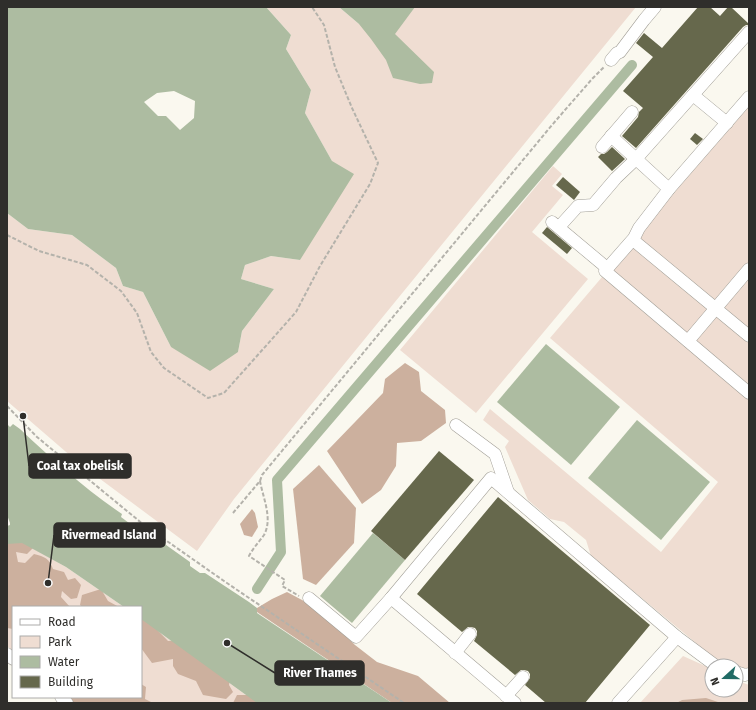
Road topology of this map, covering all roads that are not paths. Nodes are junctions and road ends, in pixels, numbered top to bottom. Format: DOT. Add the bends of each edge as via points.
graph roads {
  1 [pos="655,7"];
  2 [pos="749,32"];
  3 [pos="611,60"];
  4 [pos="693,95"];
  5 [pos="749,97"];
  6 [pos="632,112"];
  7 [pos="727,123"];
  8 [pos="611,136"];
  9 [pos="602,148"];
  10 [pos="636,159"];
  11 [pos="670,189"];
  12 [pos="633,240"];
  13 [pos="607,268"];
  14 [pos="749,269"];
  15 [pos="716,308"];
  16 [pos="749,336"];
  17 [pos="688,341"];
  18 [pos="749,393"];
  19 [pos="456,426"];
  20 [pos="508,493"];
  21 [pos="309,598"];
  22 [pos="391,598"];
  23 [pos="470,634"];
  24 [pos="677,637"];
  25 [pos="456,653"];
  26 [pos="705,658"];
  27 [pos="523,677"];
  28 [pos="511,699"];
  29 [pos="618,703"];
  1 -- 3 [label="street"];
  2 -- 4 [label="street"];
  4 -- 7 [label="street"];
  4 -- 10 [label="street"];
  5 -- 7 [label="street"];
  6 -- 8 [label="street"];
  7 -- 11 [label="street"];
  8 -- 9 [label="street"];
  8 -- 10 [label="street"];
  10 -- 11 [label="street"];
  10 -- 13 [label="street" via="593,205 578,206 556,224"];
  11 -- 12 [label="street" via="639,228"];
  12 -- 13 [label="street"];
  12 -- 15 [label="street"];
  13 -- 17 [label="street" via="605,271"];
  14 -- 15 [label="street"];
  15 -- 16 [label="street"];
  15 -- 17 [label="street"];
  17 -- 18 [label="street"];
  19 -- 20 [label="street" via="495,454"];
  20 -- 22 [label="street" via="492,478"];
  20 -- 24 [label="street"];
  21 -- 22 [label="street" via="356,637"];
  22 -- 25 [label="street"];
  23 -- 25 [label="street"];
  24 -- 26 [label="street"];
  24 -- 29 [label="street"];
  25 -- 28 [label="street"];
  27 -- 28 [label="street"];
}
